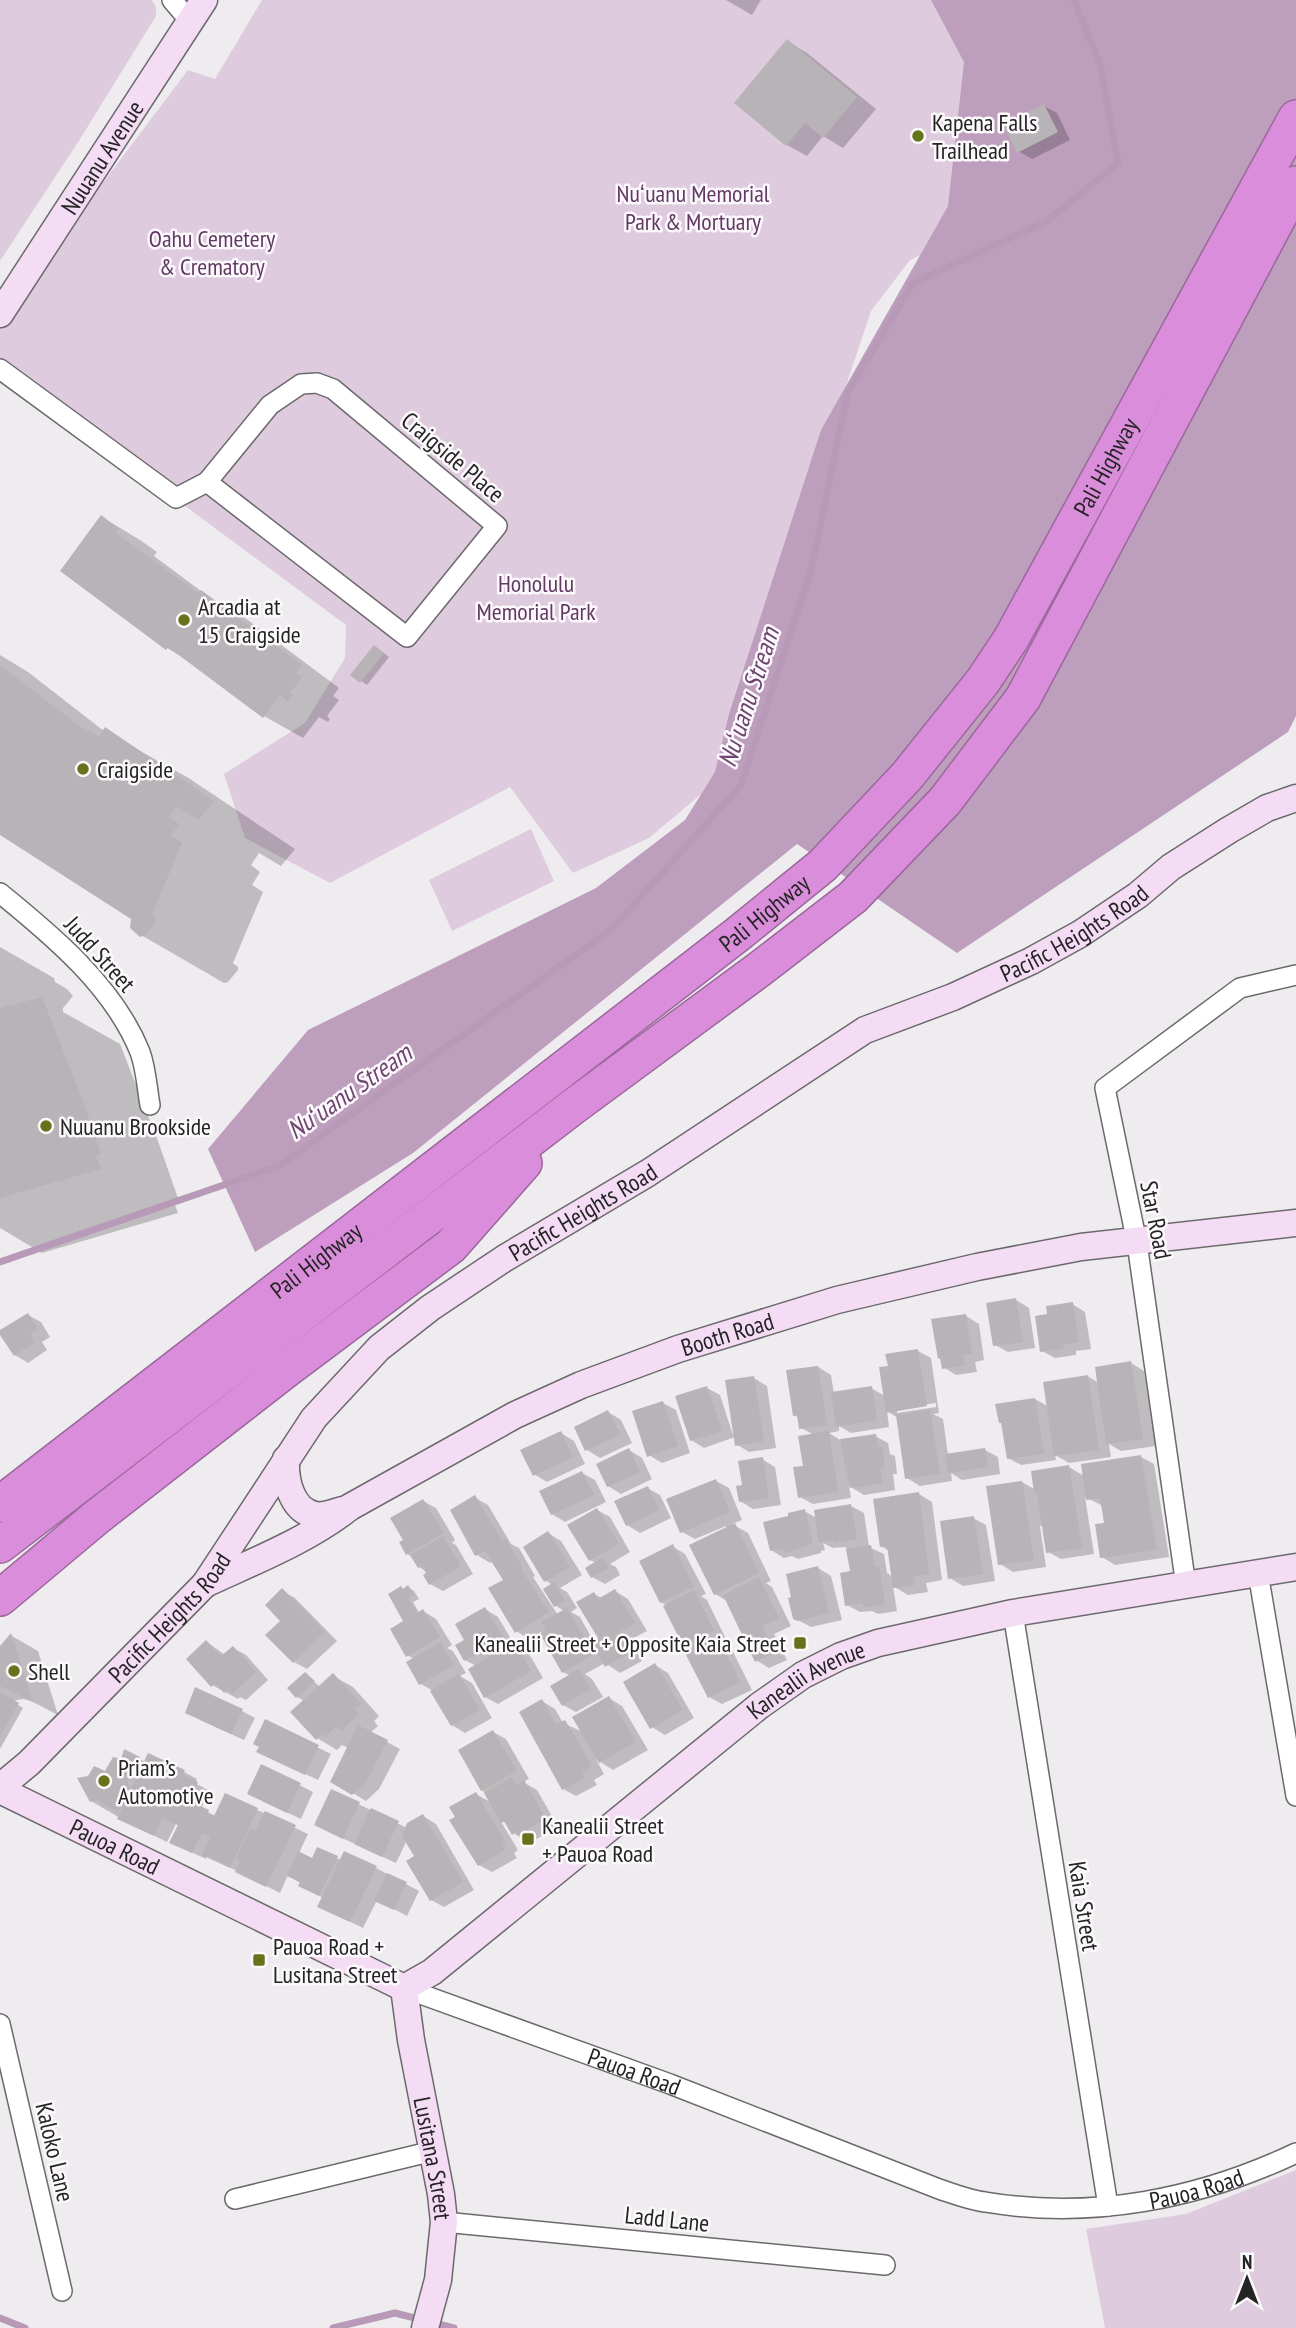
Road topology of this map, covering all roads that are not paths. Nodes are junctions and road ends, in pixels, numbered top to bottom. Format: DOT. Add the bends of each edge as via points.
graph roads {
  1 [pos="172,0"];
  2 [pos="197,11"];
  3 [pos="1296,118"];
  4 [pos="1296,184"];
  5 [pos="0,314"];
  6 [pos="0,369"];
  7 [pos="207,482"];
  8 [pos="1296,798"];
  9 [pos="0,893"];
  10 [pos="1296,975"];
  11 [pos="150,1105"];
  12 [pos="574,1106"];
  13 [pos="1296,1223"];
  14 [pos="1136,1239"];
  15 [pos="286,1459"];
  16 [pos="0,1504"];
  17 [pos="350,1507"];
  18 [pos="0,1545"];
  19 [pos="1296,1567"];
  20 [pos="1258,1573"];
  21 [pos="205,1584"];
  22 [pos="1186,1586"];
  23 [pos="0,1598"];
  24 [pos="1013,1612"];
  25 [pos="0,1788"];
  26 [pos="1296,1796"];
  27 [pos="404,1988"];
  28 [pos="0,2024"];
  29 [pos="433,2151"];
  30 [pos="1296,2152"];
  31 [pos="235,2199"];
  32 [pos="1108,2206"];
  33 [pos="444,2222"];
  34 [pos="885,2265"];
  35 [pos="62,2291"];
  36 [pos="425,2328"];
  1 -- 2 [label="street"];
  2 -- 5 [label="street, Nuuanu Avenue"];
  3 -- 16 [label="highway, Pali Highway" via="1012,639 907,776 822,865 738,934"];
  4 -- 12 [label="highway, Pali Highway" via="1023,698 945,801 853,897"];
  6 -- 7 [label="street, Craigside Place" via="176,498"];
  7 -- 7 [label="street, Craigside Place" via="407,637 497,526 333,389 317,383 301,384 270,405"];
  8 -- 15 [label="street, Pacific Heights Road" via="1229,830 1080,934 1031,961 865,1030 648,1173 505,1258 379,1348 314,1418"];
  9 -- 11 [label="street, Judd Street" via="52,935 117,1006 141,1054"];
  10 -- 14 [label="street, Star Road" via="1240,988 1105,1088"];
  12 -- 18 [label="highway, Pali Highway"];
  12 -- 23 [label="highway" via="452,1246 97,1516"];
  13 -- 14 [label="street, Booth Road"];
  14 -- 17 [label="street, Booth Road" via="964,1270 837,1300 678,1349 515,1415"];
  14 -- 22 [label="street, Star Road"];
  15 -- 17 [label="street" via="290,1492 313,1515"];
  15 -- 21 [label="street, Pacific Heights Road"];
  17 -- 21 [label="street, Booth Road" via="303,1538"];
  19 -- 20 [label="street, Kanealii Avenue"];
  20 -- 22 [label="street, Kanealii Avenue"];
  20 -- 26 [label="street"];
  21 -- 25 [label="street, Pacific Heights Road"];
  22 -- 24 [label="street, Kanealii Avenue"];
  24 -- 27 [label="street, Kanealii Avenue" via="878,1643 803,1675 432,1972"];
  24 -- 32 [label="street, Kaia Street"];
  25 -- 27 [label="street, Pauoa Road"];
  27 -- 29 [label="street, Lusitana Street"];
  27 -- 32 [label="street, Pauoa Road" via="670,2084 939,2189 983,2202 1025,2207"];
  28 -- 35 [label="street, Kaloko Lane"];
  29 -- 31 [label="street"];
  29 -- 33 [label="street, Lusitana Street"];
  30 -- 32 [label="street, Pauoa Road" via="1188,2193"];
  33 -- 34 [label="street, Ladd Lane"];
  33 -- 36 [label="street, Lusitana Street" via="438,2280"];
}
